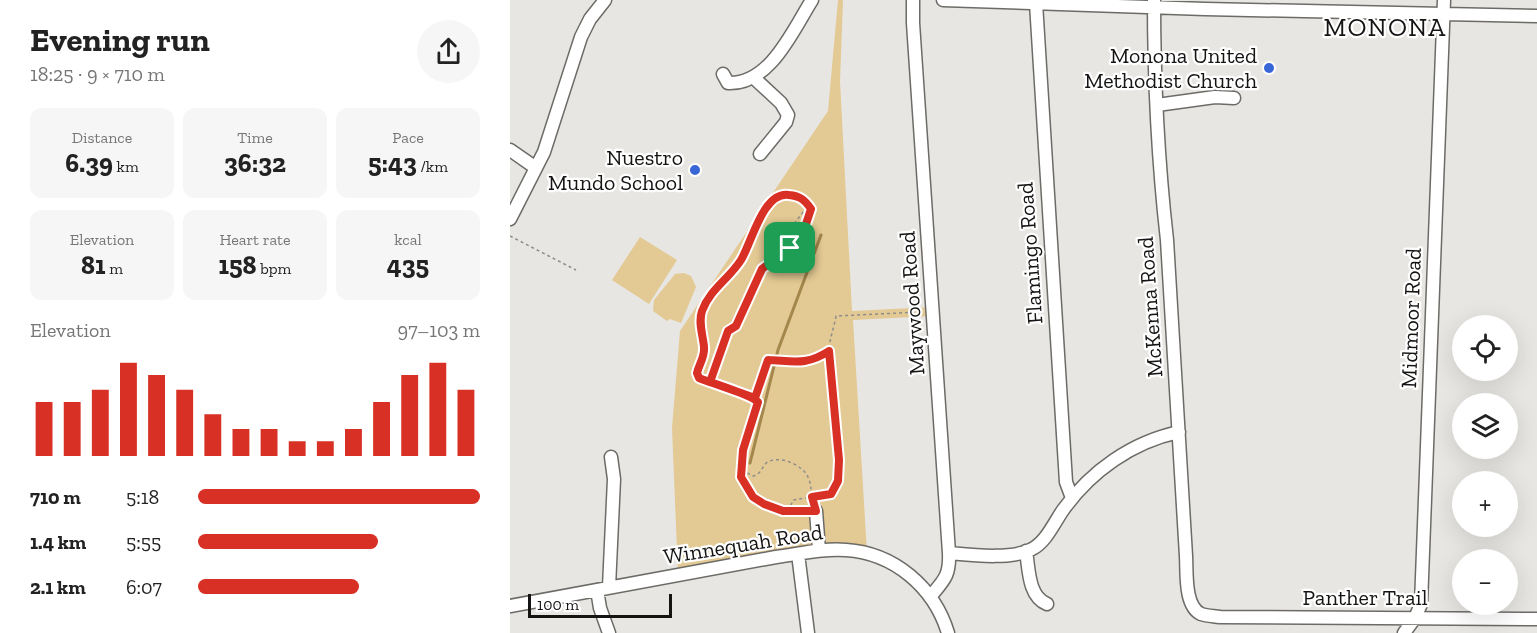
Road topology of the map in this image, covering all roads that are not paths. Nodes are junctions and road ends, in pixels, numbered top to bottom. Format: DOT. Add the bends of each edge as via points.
graph roads {
  1 [pos="605,0"];
  2 [pos="812,0"];
  3 [pos="913,0"];
  4 [pos="943,0"];
  5 [pos="1444,0"];
  6 [pos="1036,3"];
  7 [pos="1154,3"];
  8 [pos="1444,13"];
  9 [pos="1537,16"];
  10 [pos="723,74"];
  11 [pos="753,77"];
  12 [pos="1234,98"];
  13 [pos="1157,105"];
  14 [pos="510,150"];
  15 [pos="760,154"];
  16 [pos="536,168"];
  17 [pos="510,219"];
  18 [pos="1179,432"];
  19 [pos="611,457"];
  20 [pos="1072,498"];
  21 [pos="816,511"];
  22 [pos="819,550"];
  23 [pos="1026,551"];
  24 [pos="949,553"];
  25 [pos="798,554"];
  26 [pos="603,589"];
  27 [pos="930,597"];
  28 [pos="1047,604"];
  29 [pos="510,606"];
  30 [pos="1195,609"];
  31 [pos="1415,618"];
  32 [pos="1537,619"];
  33 [pos="609,633"];
  34 [pos="808,633"];
  35 [pos="948,633"];
  36 [pos="1404,633"];
  1 -- 16 [label="street" via="581,37 550,137"];
  2 -- 11 [label="street" via="779,53"];
  3 -- 24 [label="street, Maywood Road"];
  4 -- 6 [label="street"];
  5 -- 8 [label="street, Midmoor Road"];
  6 -- 7 [label="street"];
  6 -- 20 [label="street, Flamingo Road" via="1065,482"];
  7 -- 8 [label="street"];
  7 -- 13 [label="street, McKenna Road"];
  8 -- 9 [label="street"];
  8 -- 31 [label="street, Midmoor Road" via="1421,604"];
  10 -- 11 [label="street" via="728,83 740,84"];
  11 -- 15 [label="street" via="788,115"];
  12 -- 13 [label="street"];
  13 -- 18 [label="street, McKenna Road"];
  14 -- 16 [label="street"];
  16 -- 17 [label="street"];
  18 -- 20 [label="street" via="1160,435 1132,448 1094,475"];
  18 -- 30 [label="street, McKenna Road" via="1188,587"];
  19 -- 26 [label="street" via="614,479"];
  20 -- 23 [label="street" via="1044,538"];
  21 -- 22 [label="street"];
  22 -- 25 [label="street, Winnequah Road"];
  22 -- 27 [label="street, Winnequah Road" via="875,556 908,573"];
  23 -- 24 [label="street" via="1003,555"];
  23 -- 28 [label="street" via="1034,591"];
  24 -- 27 [label="street, Maywood Road" via="947,576"];
  25 -- 26 [label="street, Winnequah Road"];
  25 -- 34 [label="street"];
  26 -- 29 [label="street, Winnequah Road"];
  26 -- 33 [label="street" via="600,608"];
  27 -- 35 [label="street, Winnequah Road"];
  30 -- 31 [label="street, Panther Trail" via="1220,617"];
  31 -- 32 [label="street, Panther Trail"];
  31 -- 36 [label="street, Midmoor Road"];
}
